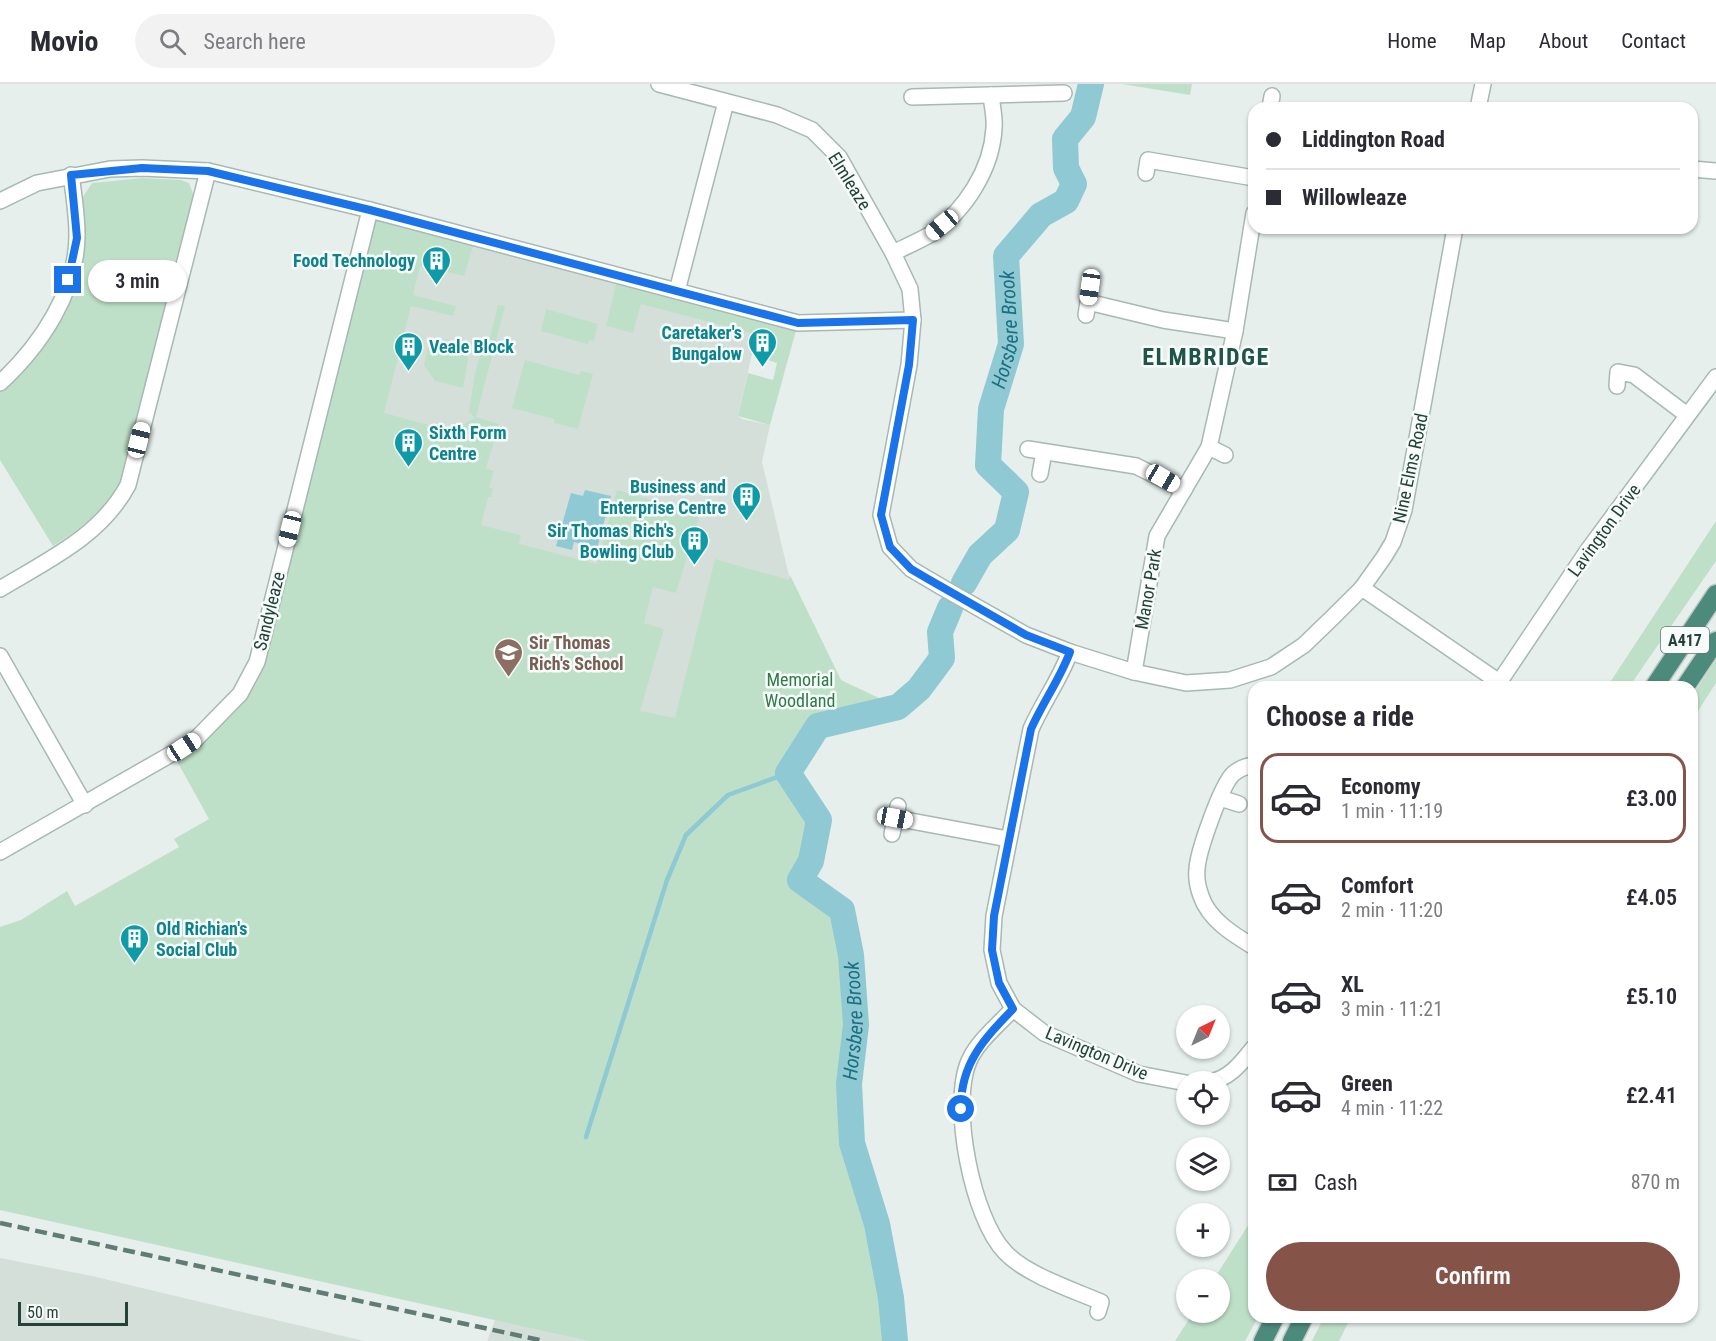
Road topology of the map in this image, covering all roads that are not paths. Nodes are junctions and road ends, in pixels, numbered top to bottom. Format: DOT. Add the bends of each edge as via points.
graph roads {
  1 [pos="659,84"];
  2 [pos="1483,84"];
  3 [pos="1064,93"];
  4 [pos="991,95"];
  5 [pos="912,97"];
  6 [pos="726,102"];
  7 [pos="1479,102"];
  8 [pos="1149,160"];
  9 [pos="1698,170"];
  10 [pos="208,171"];
  11 [pos="1716,171"];
  12 [pos="71,175"];
  13 [pos="1248,177"];
  14 [pos="0,201"];
  15 [pos="370,210"];
  16 [pos="1250,234"];
  17 [pos="1454,234"];
  18 [pos="893,253"];
  19 [pos="677,291"];
  20 [pos="1088,301"];
  21 [pos="913,320"];
  22 [pos="1234,331"];
  23 [pos="1618,372"];
  24 [pos="1716,377"];
  25 [pos="0,383"];
  26 [pos="1687,415"];
  27 [pos="1209,447"];
  28 [pos="1028,449"];
  29 [pos="1044,452"];
  30 [pos="1225,455"];
  31 [pos="1040,474"];
  32 [pos="1184,490"];
  33 [pos="1362,588"];
  34 [pos="0,589"];
  35 [pos="1716,594"];
  36 [pos="1716,641"];
  37 [pos="1070,652"];
  38 [pos="0,656"];
  39 [pos="1134,672"];
  40 [pos="1492,681"];
  41 [pos="1501,681"];
  42 [pos="1658,681"];
  43 [pos="1689,681"];
  44 [pos="1248,766"];
  45 [pos="1220,798"];
  46 [pos="1239,804"];
  47 [pos="85,805"];
  48 [pos="892,834"];
  49 [pos="1008,839"];
  50 [pos="0,852"];
  51 [pos="1248,944"];
  52 [pos="1013,1009"];
  53 [pos="1248,1054"];
  54 [pos="1230,1072"];
  55 [pos="1176,1081"];
  56 [pos="1102,1301"];
  57 [pos="1272,1323"];
  58 [pos="1301,1323"];
  59 [pos="1263,1341"];
  60 [pos="1292,1341"];
  1 -- 6 [label="street, Elmleaze"];
  2 -- 7 [label="street"];
  3 -- 4 [label="street"];
  4 -- 5 [label="street"];
  4 -- 18 [label="street" via="992,148 969,195 931,234"];
  6 -- 18 [label="street, Elmleaze" via="777,115 812,130 839,157"];
  6 -- 19 [label="street"];
  8 -- 13 [label="street"];
  9 -- 11 [label="street"];
  10 -- 12 [label="street" via="142,168"];
  10 -- 15 [label="street"];
  10 -- 34 [label="street" via="128,485 106,518 82,538"];
  12 -- 14 [label="street" via="37,183"];
  12 -- 25 [label="street" via="77,238 65,292 40,340"];
  15 -- 19 [label="street"];
  15 -- 47 [label="street, Sandyleaze" via="257,662 240,694 194,741"];
  16 -- 22 [label="street, Manor Park"];
  17 -- 33 [label="street, Nine Elms Road" via="1404,510 1393,542"];
  18 -- 21 [label="street, Elmleaze" via="910,289"];
  19 -- 21 [label="street" via="798,323"];
  20 -- 22 [label="street" via="1163,320"];
  21 -- 37 [label="street, Elmleaze" via="909,365 881,515 890,547 911,569 928,579 1026,635"];
  22 -- 27 [label="street, Manor Park"];
  23 -- 26 [label="street" via="1634,375"];
  24 -- 26 [label="street, Lavington Drive"];
  26 -- 41 [label="street, Lavington Drive" via="1588,549"];
  27 -- 30 [label="street"];
  27 -- 32 [label="street, Manor Park"];
  28 -- 29 [label="street"];
  29 -- 31 [label="street"];
  29 -- 32 [label="street" via="1136,466"];
  32 -- 39 [label="street, Manor Park" via="1157,536"];
  33 -- 39 [label="street, Nine Elms Road" via="1304,645 1271,667 1230,680 1203,683"];
  33 -- 40 [label="street"];
  35 -- 42 [label="highway, A417"];
  36 -- 43 [label="highway, A417"];
  37 -- 39 [label="street, Nine Elms Road"];
  37 -- 49 [label="street" via="1031,729"];
  38 -- 47 [label="street"];
  44 -- 45 [label="street" via="1233,774"];
  45 -- 46 [label="street"];
  45 -- 51 [label="street" via="1197,868 1198,884 1214,916"];
  47 -- 50 [label="street, Sandyleaze"];
  48 -- 49 [label="street" via="897,812"];
  49 -- 52 [label="street" via="992,950 999,983"];
  52 -- 55 [label="street, Lavington Drive" via="1044,1033 1139,1074"];
  52 -- 56 [label="street" via="984,1038 969,1060 961,1092 962,1125 981,1214 1005,1252 1044,1278"];
  53 -- 54 [label="street"];
  57 -- 59 [label="highway"];
  58 -- 60 [label="highway"];
}
